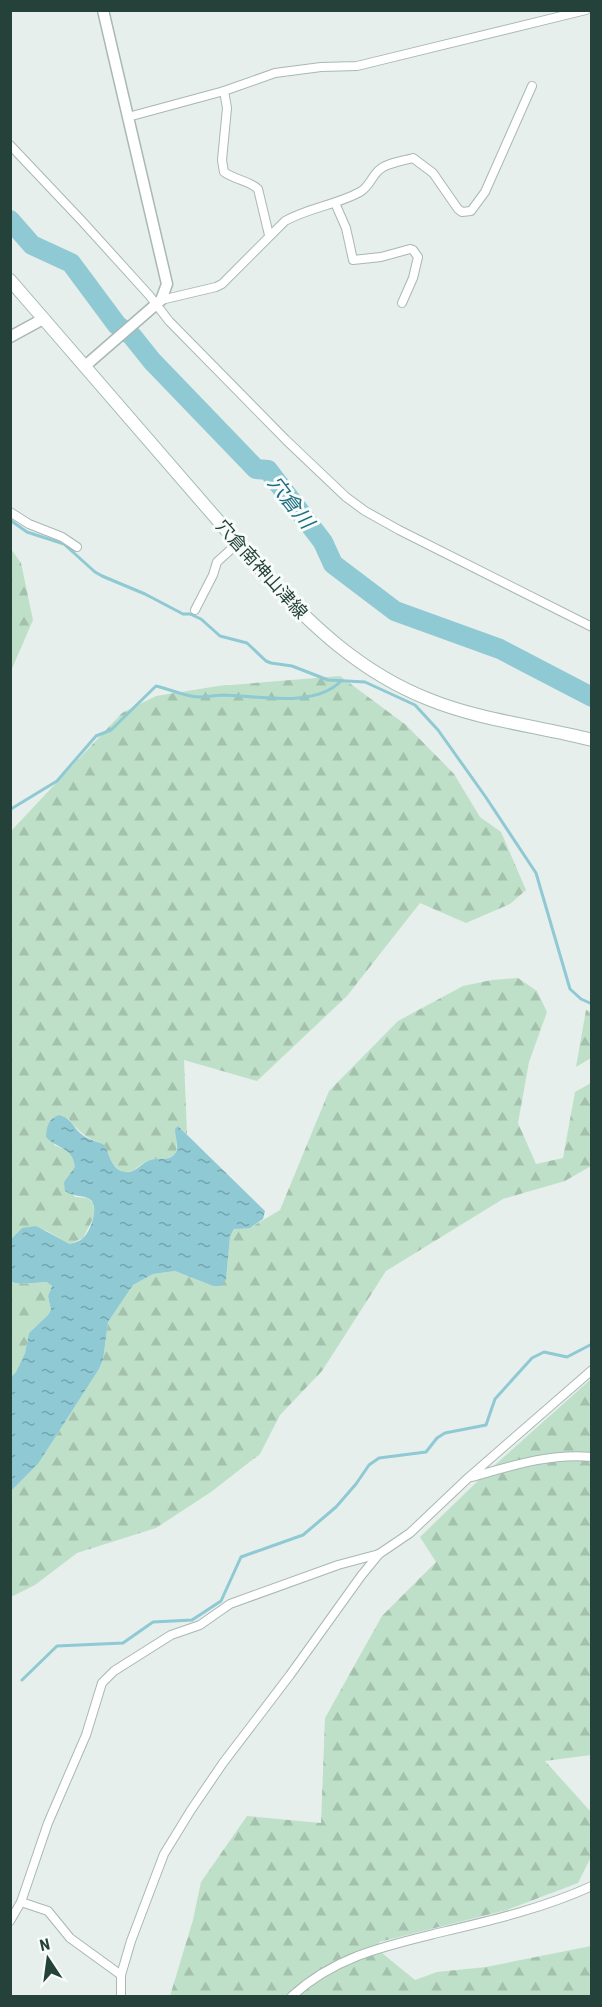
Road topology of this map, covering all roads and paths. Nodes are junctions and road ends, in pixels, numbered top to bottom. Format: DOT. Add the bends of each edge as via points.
graph roads {
  1 [pos="103,10"];
  2 [pos="586,10"];
  3 [pos="532,86"];
  4 [pos="224,91"];
  5 [pos="128,117"];
  6 [pos="10,145"];
  7 [pos="335,203"];
  8 [pos="269,235"];
  9 [pos="10,280"];
  10 [pos="402,303"];
  11 [pos="157,304"];
  12 [pos="43,319"];
  13 [pos="10,337"];
  14 [pos="89,363"];
  15 [pos="10,512"];
  16 [pos="238,543"];
  17 [pos="77,547"];
  18 [pos="195,610"];
  19 [pos="591,627"];
  20 [pos="591,740"];
  21 [pos="591,1370"];
  22 [pos="591,1457"];
  23 [pos="468,1478"];
  24 [pos="379,1554"];
  25 [pos="591,1886"];
  26 [pos="21,1902"];
  27 [pos="10,1921"];
  28 [pos="121,1975"];
  29 [pos="121,1996"];
  30 [pos="292,1996"];
  1 -- 5 [label="street"];
  2 -- 4 [label="street" via="357,66 275,73"];
  3 -- 7 [label="street" via="485,192 471,211 458,209 433,173 413,158 382,167 361,192"];
  4 -- 5 [label="street"];
  4 -- 8 [label="street" via="224,172 258,189"];
  5 -- 11 [label="street" via="167,277 165,292"];
  6 -- 11 [label="street"];
  7 -- 8 [label="street" via="298,214"];
  7 -- 10 [label="street" via="353,260 410,249 418,257"];
  8 -- 11 [label="street" via="222,284"];
  9 -- 12 [label="main road, 穴倉南神山津線"];
  11 -- 14 [label="street"];
  11 -- 19 [label="street" via="286,440 357,506"];
  12 -- 13 [label="street"];
  12 -- 14 [label="main road, 穴倉南神山津線"];
  14 -- 16 [label="main road, 穴倉南神山津線"];
  15 -- 17 [label="street"];
  16 -- 18 [label="street" via="217,562"];
  16 -- 20 [label="main road, 穴倉南神山津線" via="320,632 395,685 449,707"];
  21 -- 23 [label="street"];
  22 -- 23 [label="street" via="559,1456"];
  23 -- 24 [label="street" via="410,1533"];
  24 -- 26 [label="street" via="230,1604 200,1625 171,1635 114,1671 102,1683 86,1735 48,1823"];
  24 -- 28 [label="street" via="190,1810 164,1854"];
  25 -- 30 [label="street" via="536,1908 351,1957"];
  26 -- 27 [label="street"];
  26 -- 28 [label="street" via="48,1911 70,1938"];
  28 -- 29 [label="street"];
}
